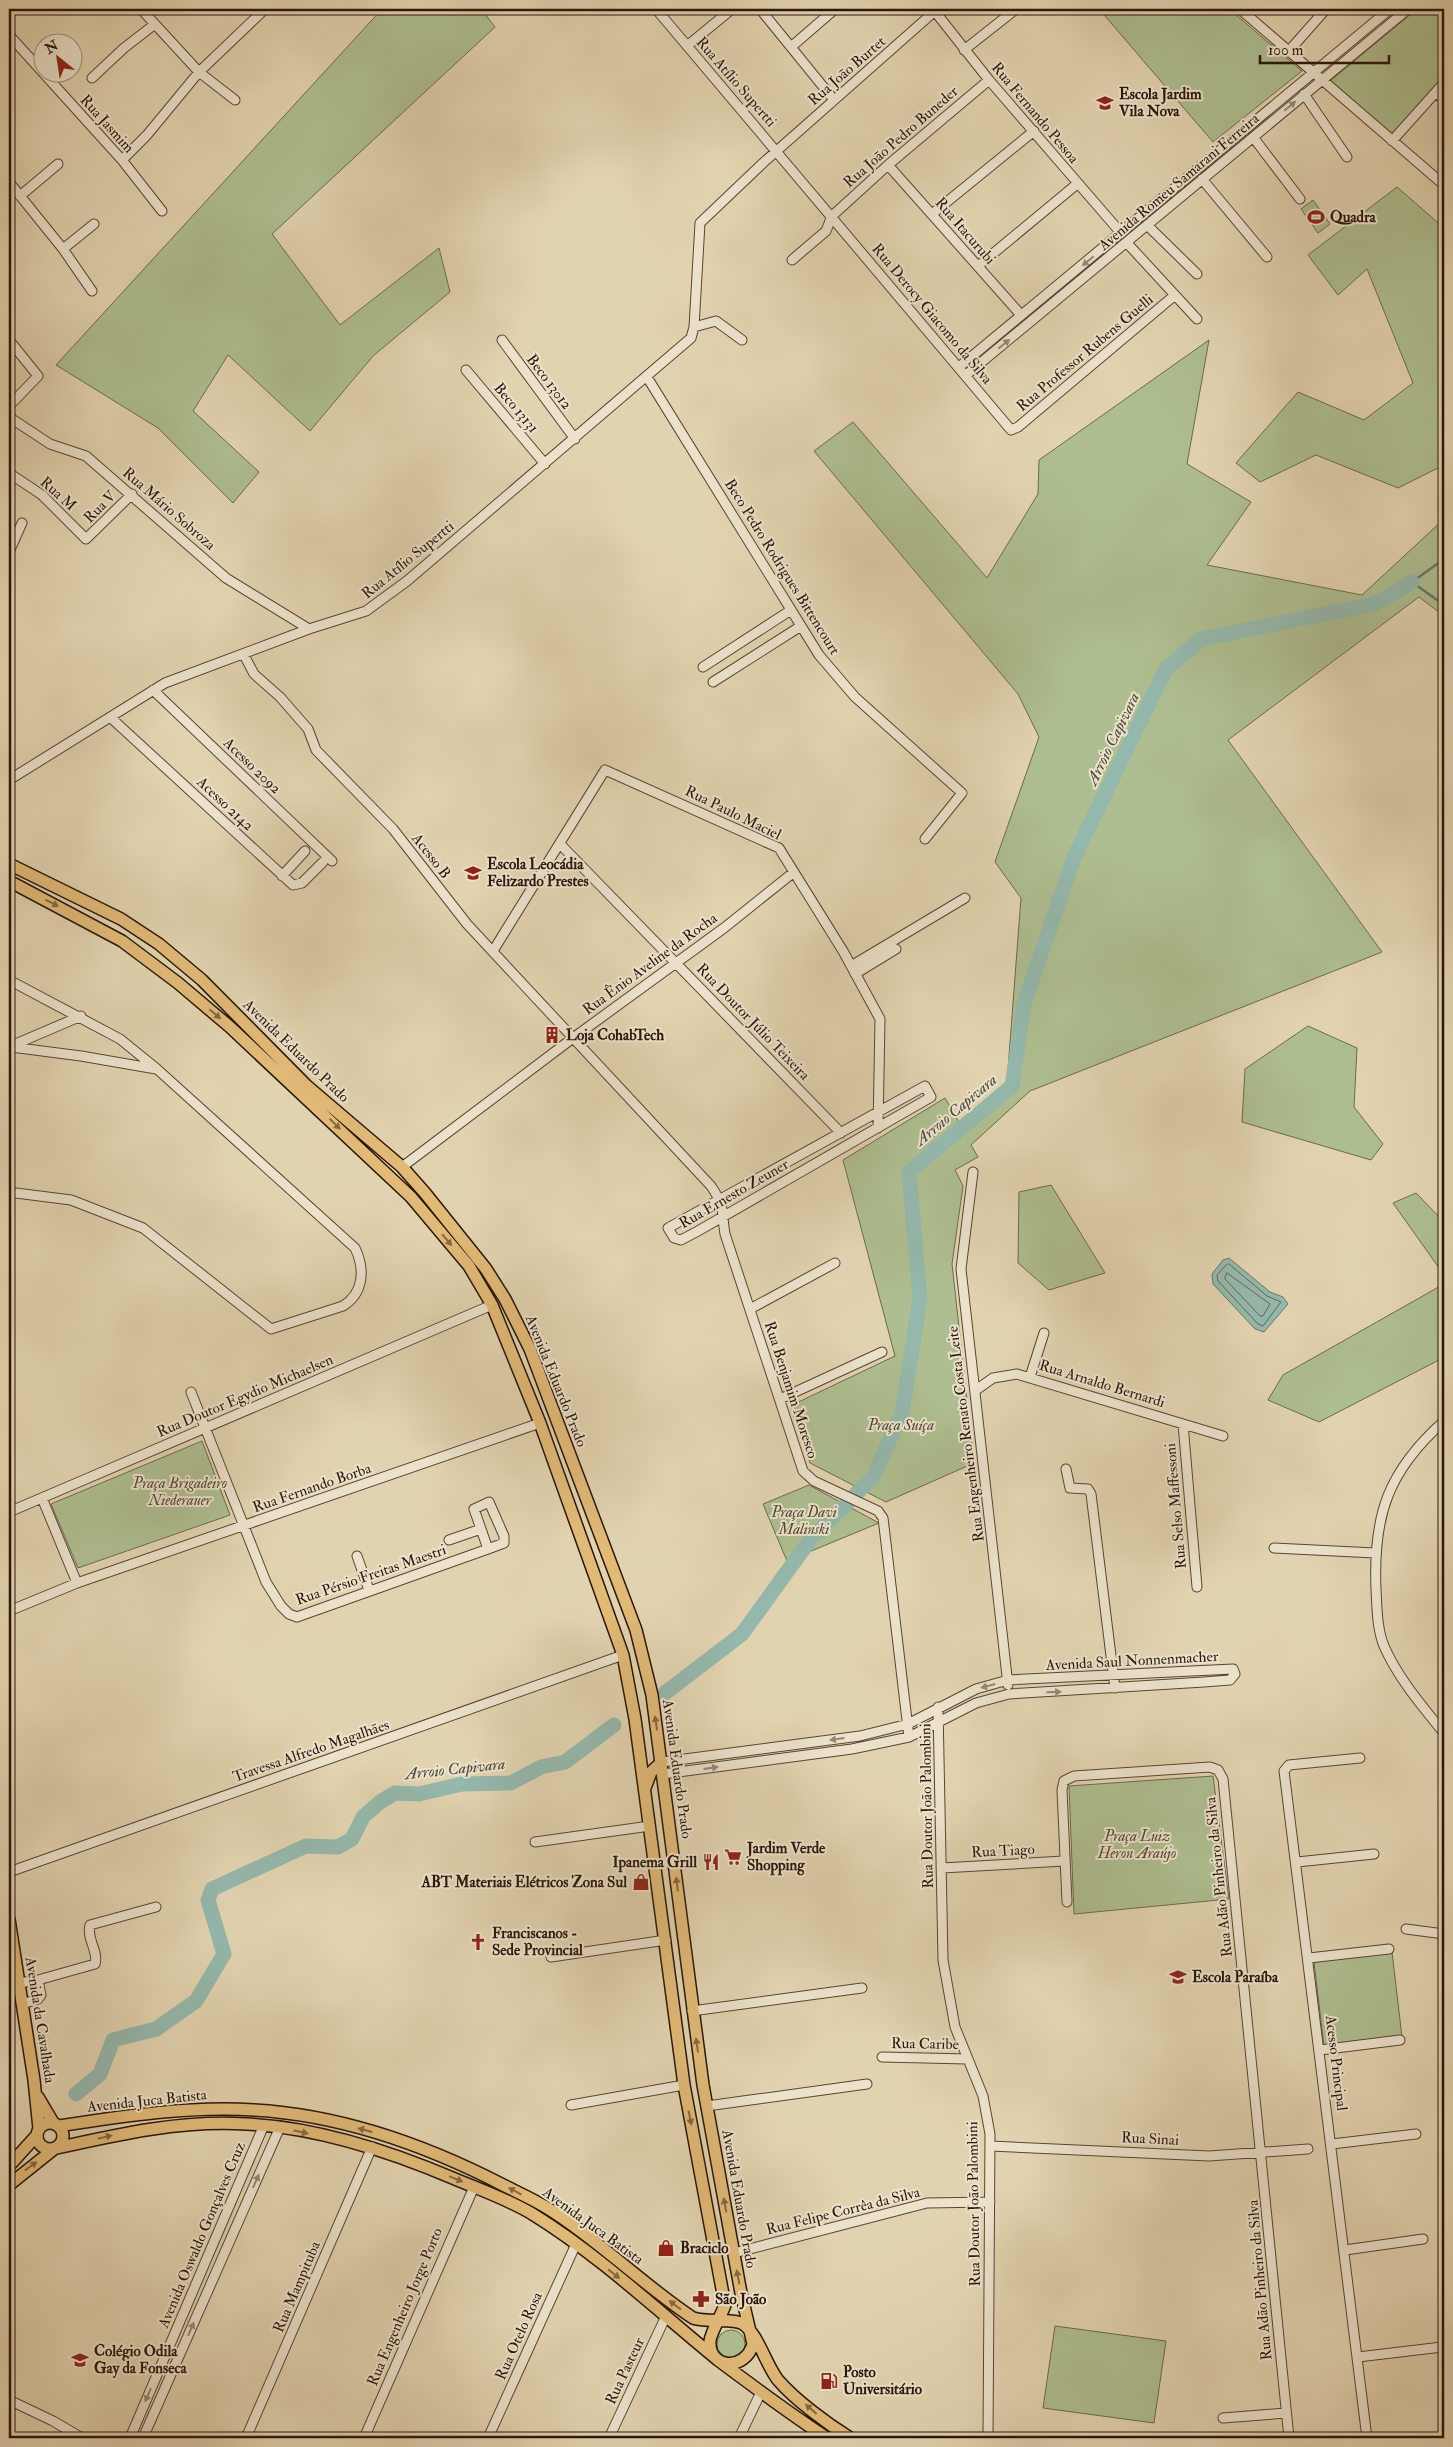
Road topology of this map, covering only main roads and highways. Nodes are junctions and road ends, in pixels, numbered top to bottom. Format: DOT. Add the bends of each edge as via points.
graph roads {
  1 [pos="9,864"];
  2 [pos="9,881"];
  3 [pos="135,928"];
  4 [pos="125,943"];
  5 [pos="202,980"];
  6 [pos="191,994"];
  7 [pos="363,1151"];
  8 [pos="402,1167"];
  9 [pos="390,1177"];
  10 [pos="662,1762"];
  11 [pos="645,1789"];
  12 [pos="9,1919"];
  13 [pos="11,1946"];
  14 [pos="670,1966"];
  15 [pos="688,1981"];
  16 [pos="36,2095"];
  17 [pos="56,2125"];
  18 [pos="38,2132"];
  19 [pos="56,2148"];
  20 [pos="9,2166"];
  21 [pos="9,2184"];
  22 [pos="720,2322"];
  23 [pos="751,2334"];
  24 [pos="718,2359"];
  25 [pos="828,2438"];
  26 [pos="850,2438"];
  1 -- 3 [label="main road, Avenida Eduardo Prado"];
  2 -- 4 [label="main road, Avenida Eduardo Prado, one-way"];
  3 -- 4 [label="main road"];
  3 -- 5 [label="main road, Avenida Eduardo Prado"];
  4 -- 6 [label="main road, Avenida Eduardo Prado"];
  5 -- 6 [label="main road"];
  5 -- 8 [label="main road, Avenida Eduardo Prado" via="306,1086"];
  6 -- 7 [label="main road, Avenida Eduardo Prado, one-way"];
  7 -- 8 [label="main road" via="385,1163"];
  7 -- 9 [label="main road, Avenida Eduardo Prado"];
  8 -- 9 [label="main road"];
  10 -- 8 [label="main road, Avenida Eduardo Prado, one-way" via="652,1696 636,1630 530,1349 486,1270"];
  9 -- 11 [label="main road, Avenida Eduardo Prado, one-way" via="469,1266 492,1305 540,1423 623,1655"];
  10 -- 11 [label="main road" via="651,1772"];
  15 -- 10 [label="main road, Avenida Eduardo Prado, one-way"];
  11 -- 14 [label="main road, Avenida Eduardo Prado"];
  12 -- 13 [label="main road, Avenida da Cavalhada"];
  13 -- 16 [label="main road, Avenida da Cavalhada"];
  14 -- 15 [label="main road" via="676,1979"];
  14 -- 22 [label="main road, Avenida Eduardo Prado, one-way" via="684,2085 725,2305"];
  23 -- 15 [label="main road, Avenida Eduardo Prado, one-way" via="707,2106"];
  16 -- 17 [label="main road, Avenida da Cavalhada"];
  16 -- 18 [label="main road, Avenida da Cavalhada"];
  17 -- 18 [label="main road" via="43,2126"];
  17 -- 19 [label="main road" via="64,2135"];
  22 -- 17 [label="main road, Avenida Juca Batista, one-way" via="705,2322 688,2314 549,2209 458,2161 398,2139 297,2114 253,2110 184,2110"];
  18 -- 19 [label="main road" via="44,2148"];
  18 -- 20 [label="main road"];
  21 -- 19 [label="main road, one-way"];
  19 -- 24 [label="main road, Avenida Juca Batista, one-way" via="169,2126 245,2124 280,2127 372,2147 416,2162 532,2214 576,2244"];
  22 -- 23 [label="main road, Avenida Juca Batista" via="743,2324"];
  22 -- 24 [label="main road, Avenida Eduardo Prado" via="710,2342"];
  23 -- 24 [label="main road, Avenida Eduardo Prado" via="753,2344 742,2361 730,2364"];
  26 -- 23 [label="main road, Avenida Juca Batista, one-way" via="778,2379"];
  24 -- 25 [label="main road, Avenida Juca Batista"];
}
